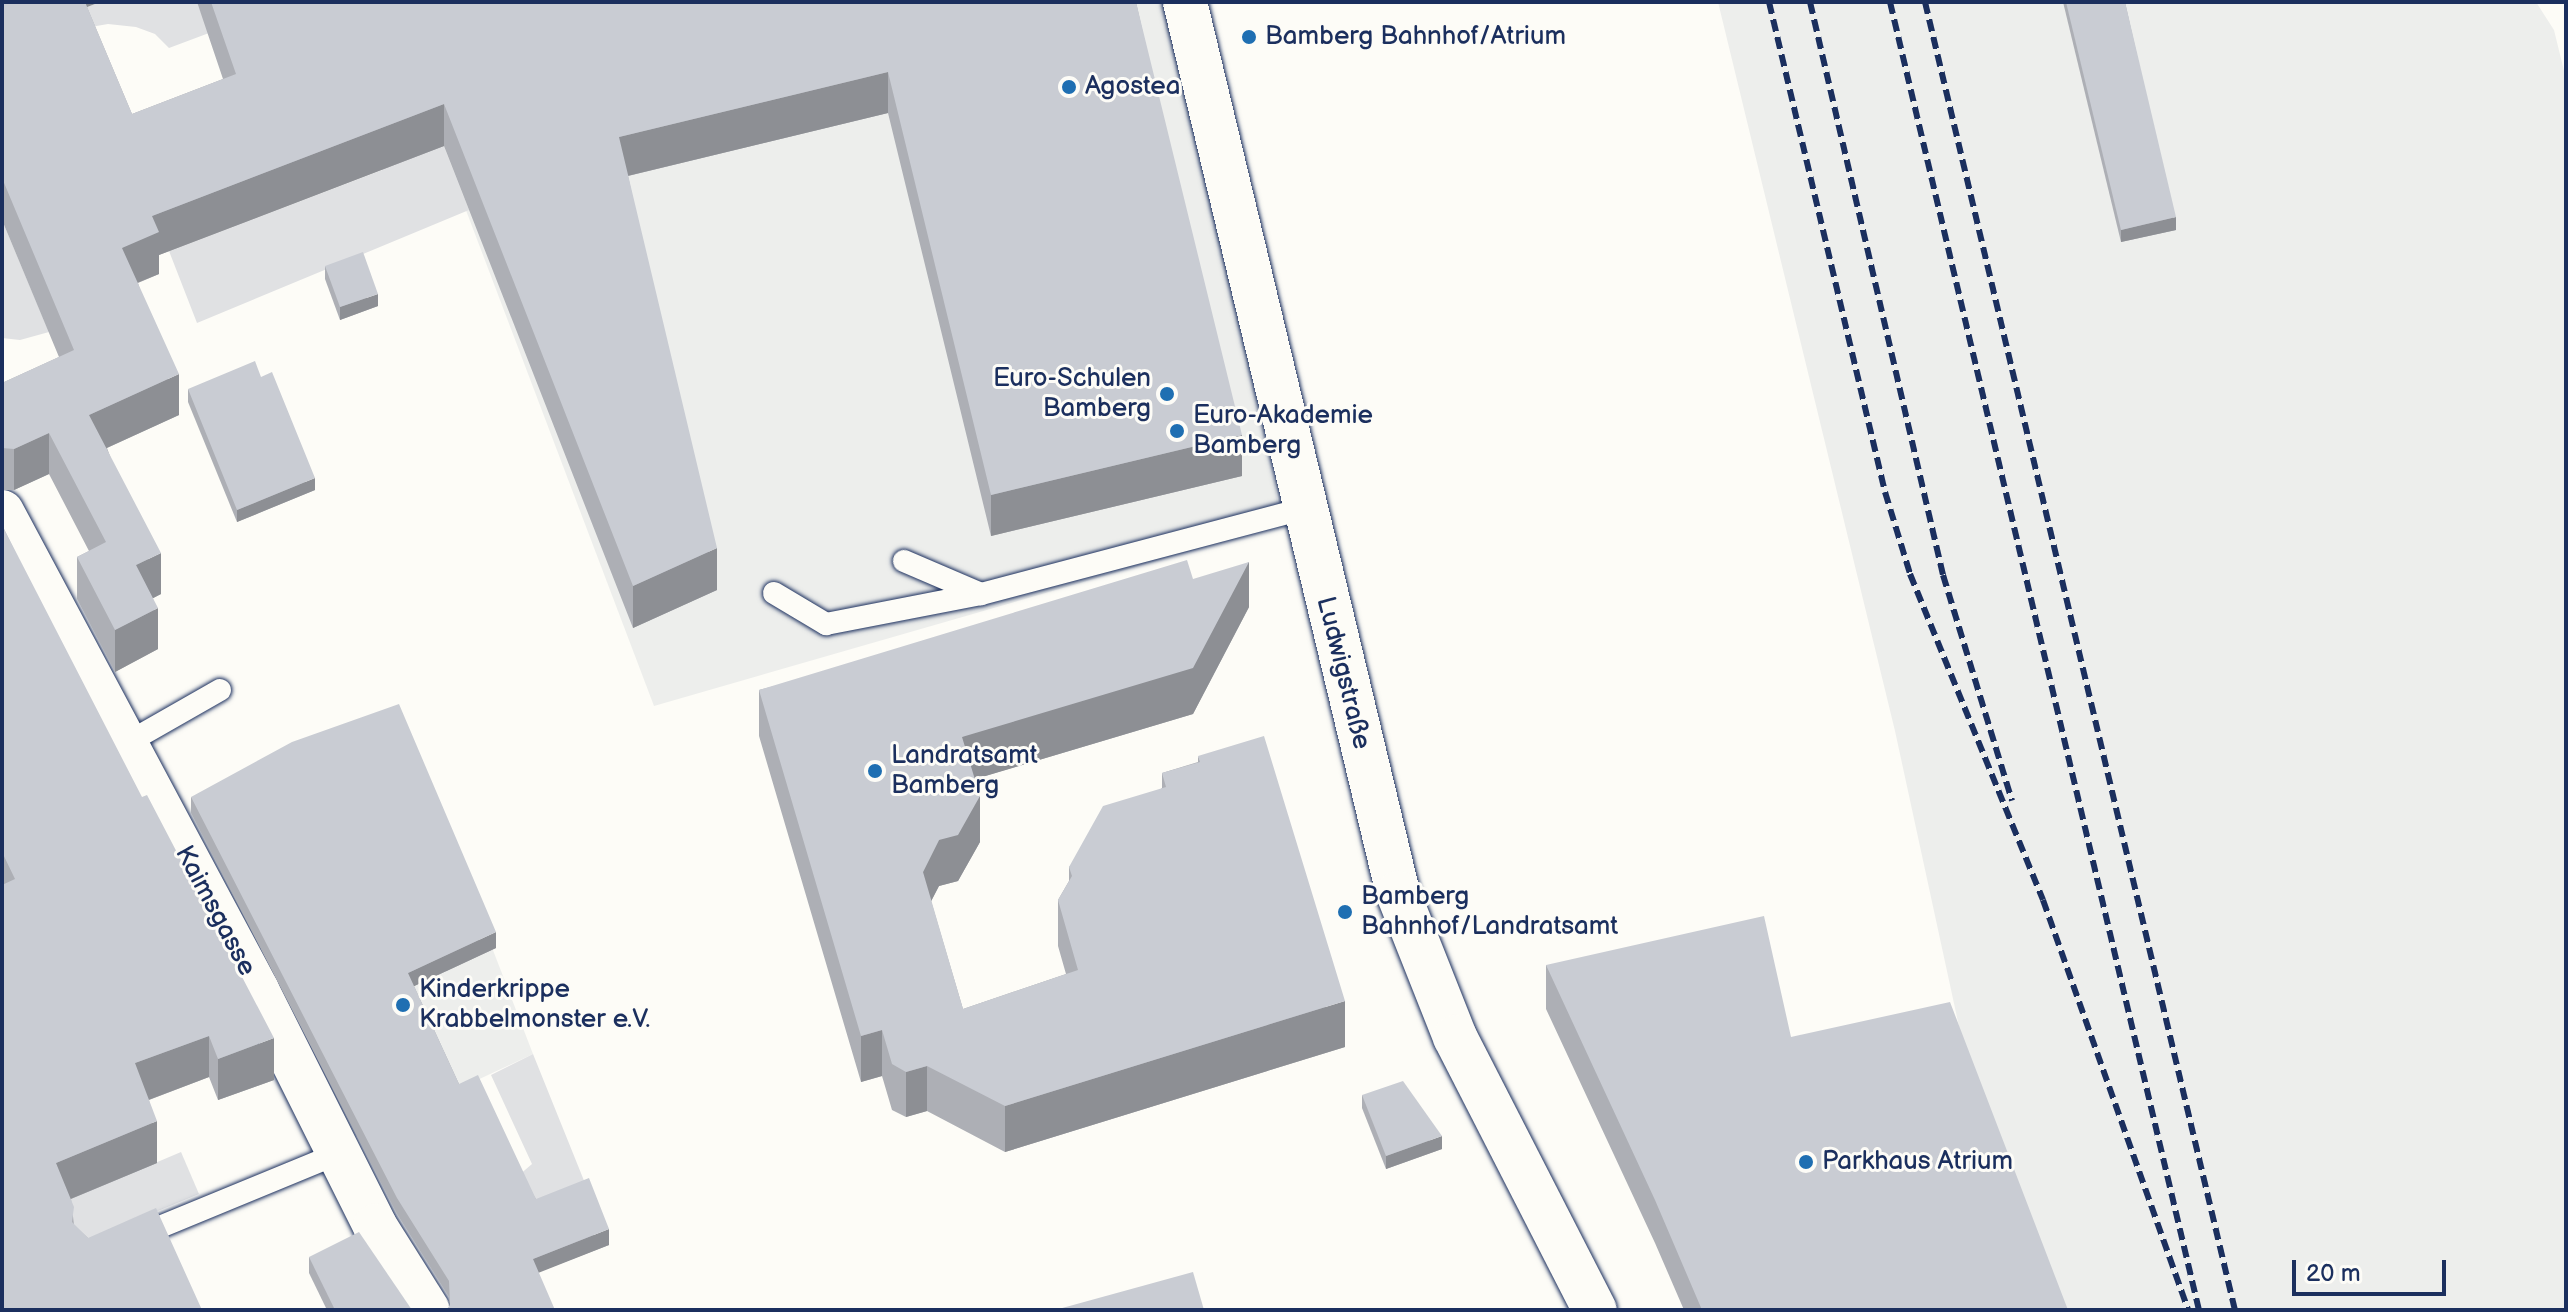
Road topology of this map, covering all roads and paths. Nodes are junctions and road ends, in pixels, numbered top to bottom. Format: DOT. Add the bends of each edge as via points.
graph roads {
  1 [pos="1185,2"];
  2 [pos="1303,509"];
  3 [pos="2,512"];
  4 [pos="904,561"];
  5 [pos="774,593"];
  6 [pos="981,594"];
  7 [pos="220,690"];
  8 [pos="127,743"];
  9 [pos="339,1153"];
  10 [pos="111,1248"];
  11 [pos="428,1310"];
  12 [pos="1595,1310"];
  1 -- 2 [label="street, Ludwigstraße"];
  2 -- 6 [label="lane"];
  2 -- 12 [label="street, Ludwigstraße" via="1398,893 1425,969"];
  3 -- 8 [label="street, Kaimsgasse"];
  4 -- 6 [label="lane"];
  5 -- 6 [label="lane" via="826,624"];
  7 -- 8 [label="lane"];
  8 -- 9 [label="street, Kaimsgasse"];
  9 -- 10 [label="lane"];
  9 -- 11 [label="street, Kaimsgasse" via="375,1226"];
}
